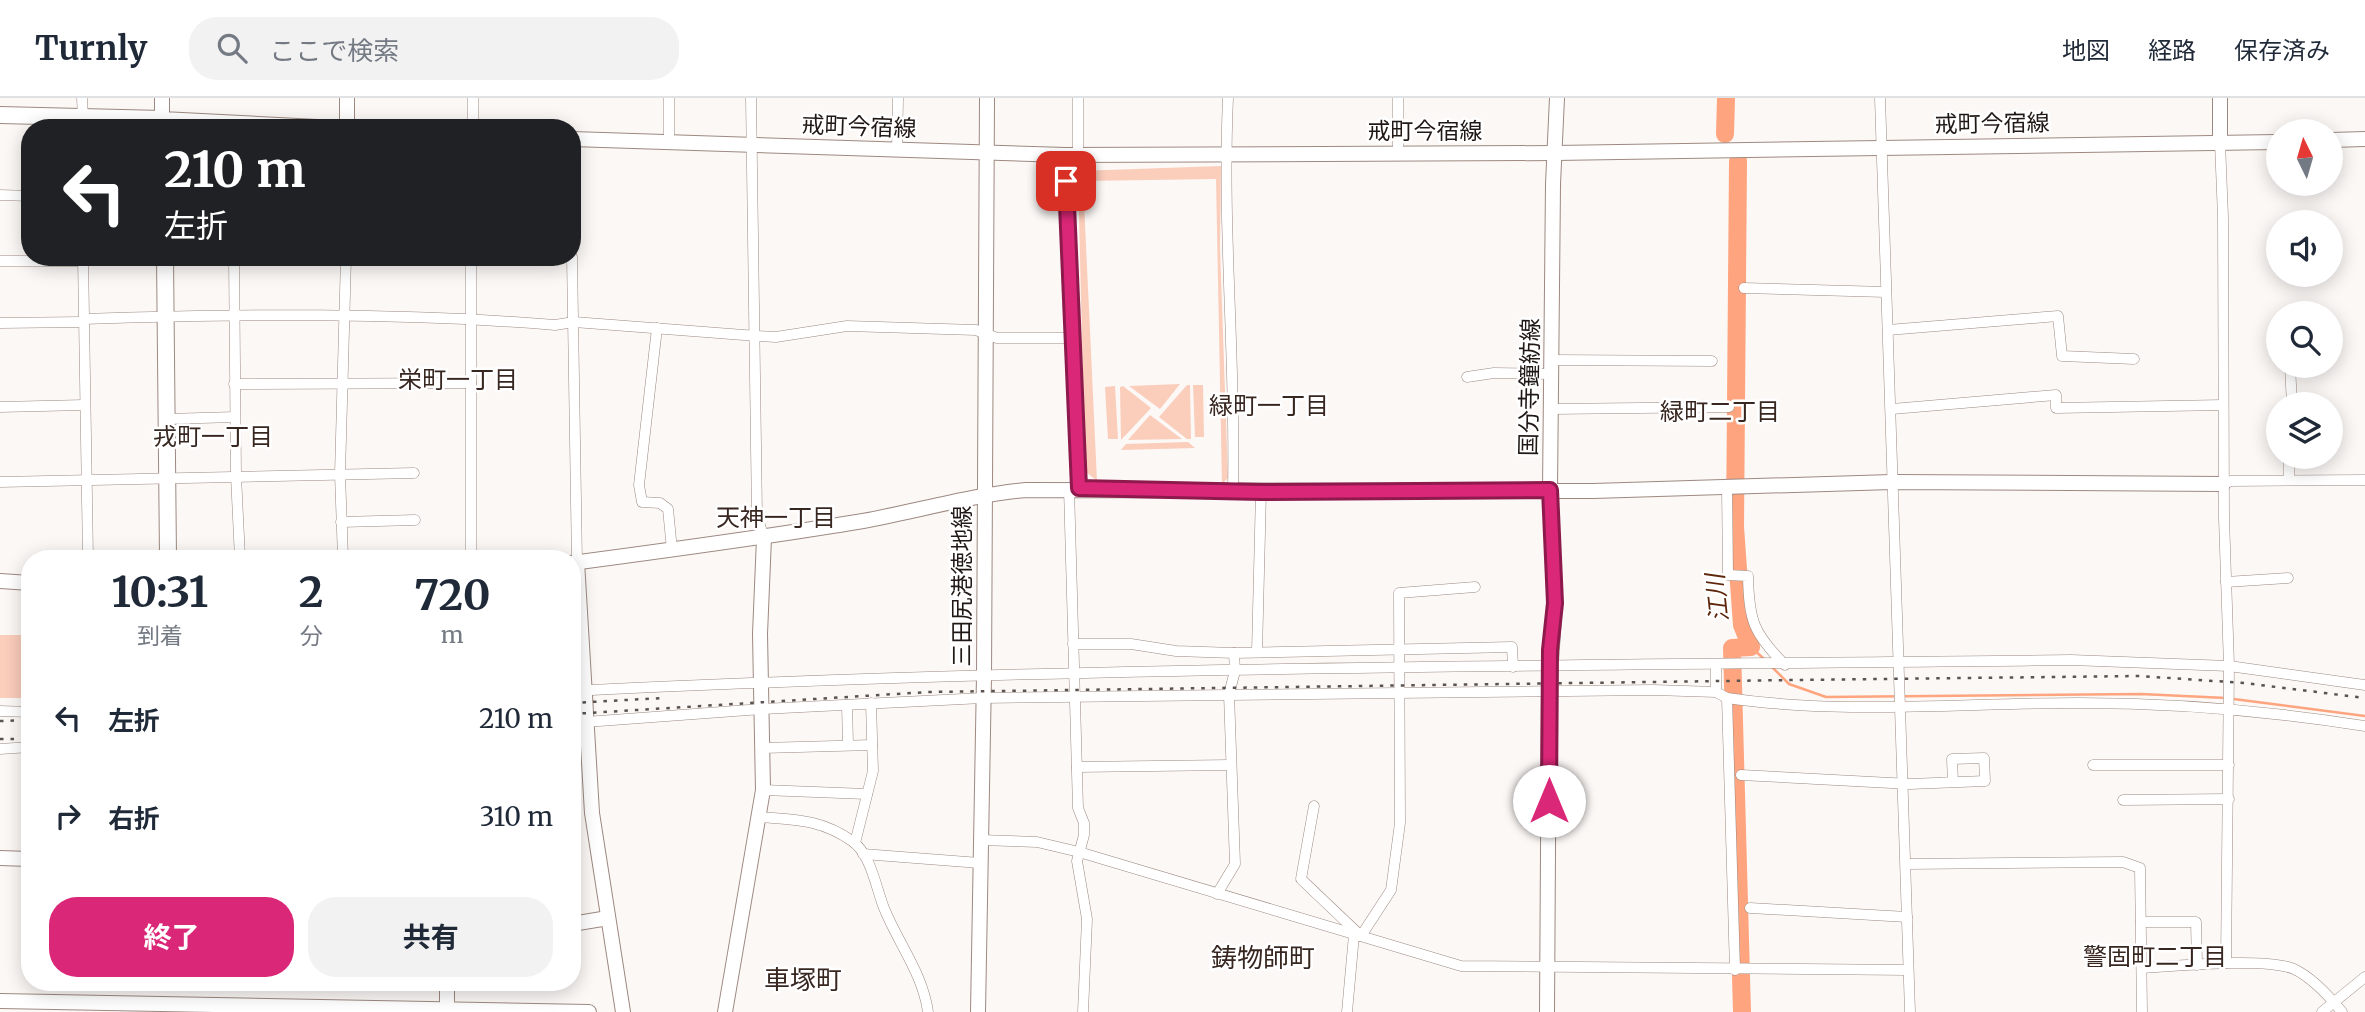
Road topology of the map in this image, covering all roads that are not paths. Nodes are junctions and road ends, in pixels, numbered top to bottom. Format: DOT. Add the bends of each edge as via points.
graph roads {
  1 [pos="82,98"];
  2 [pos="162,98"];
  3 [pos="347,98"];
  4 [pos="473,98"];
  5 [pos="669,98"];
  6 [pos="751,98"];
  7 [pos="898,98"];
  8 [pos="987,98"];
  9 [pos="1078,98"];
  10 [pos="1228,98"];
  11 [pos="1398,98"];
  12 [pos="1558,98"];
  13 [pos="1880,98"];
  14 [pos="2220,98"];
  15 [pos="0,115"];
  16 [pos="41,119"];
  17 [pos="82,119"];
  18 [pos="162,119"];
  19 [pos="347,119"];
  20 [pos="473,119"];
  21 [pos="581,139"];
  22 [pos="2365,139"];
  23 [pos="2343,140"];
  24 [pos="669,142"];
  25 [pos="2266,142"];
  26 [pos="2220,143"];
  27 [pos="752,145"];
  28 [pos="1881,147"];
  29 [pos="897,150"];
  30 [pos="1398,152"];
  31 [pos="988,153"];
  32 [pos="1225,153"];
  33 [pos="1555,153"];
  34 [pos="1071,155"];
  35 [pos="0,195"];
  36 [pos="21,196"];
  37 [pos="21,260"];
  38 [pos="0,261"];
  39 [pos="83,266"];
  40 [pos="164,266"];
  41 [pos="234,266"];
  42 [pos="346,266"];
  43 [pos="471,266"];
  44 [pos="572,266"];
  45 [pos="1744,288"];
  46 [pos="1886,292"];
  47 [pos="234,314"];
  48 [pos="344,314"];
  49 [pos="166,316"];
  50 [pos="470,318"];
  51 [pos="83,321"];
  52 [pos="574,322"];
  53 [pos="0,323"];
  54 [pos="657,328"];
  55 [pos="1888,330"];
  56 [pos="986,334"];
  57 [pos="757,336"];
  58 [pos="1074,338"];
  59 [pos="2134,359"];
  60 [pos="1712,361"];
  61 [pos="1552,367"];
  62 [pos="1467,377"];
  63 [pos="471,383"];
  64 [pos="234,384"];
  65 [pos="342,385"];
  66 [pos="84,405"];
  67 [pos="2224,405"];
  68 [pos="0,407"];
  69 [pos="1729,407"];
  70 [pos="1892,409"];
  71 [pos="1551,410"];
  72 [pos="235,417"];
  73 [pos="167,419"];
  74 [pos="2290,469"];
  75 [pos="414,473"];
  76 [pos="340,474"];
  77 [pos="236,475"];
  78 [pos="168,479"];
  79 [pos="2290,480"];
  80 [pos="2365,480"];
  81 [pos="85,481"];
  82 [pos="0,482"];
  83 [pos="1892,482"];
  84 [pos="2224,484"];
  85 [pos="1727,487"];
  86 [pos="1074,488"];
  87 [pos="1550,490"];
  88 [pos="1233,491"];
  89 [pos="1261,492"];
  90 [pos="984,494"];
  91 [pos="415,520"];
  92 [pos="341,522"];
  93 [pos="764,538"];
  94 [pos="88,550"];
  95 [pos="169,550"];
  96 [pos="240,550"];
  97 [pos="343,550"];
  98 [pos="471,550"];
  99 [pos="575,550"];
  100 [pos="672,550"];
  101 [pos="581,561"];
  102 [pos="2288,578"];
  103 [pos="0,581"];
  104 [pos="21,582"];
  105 [pos="2227,582"];
  106 [pos="1475,587"];
  107 [pos="1073,645"];
  108 [pos="1398,648"];
  109 [pos="1257,652"];
  110 [pos="1234,653"];
  111 [pos="1898,662"];
  112 [pos="1785,664"];
  113 [pos="1716,666"];
  114 [pos="2229,666"];
  115 [pos="1513,667"];
  116 [pos="1550,667"];
  117 [pos="1397,668"];
  118 [pos="1235,671"];
  119 [pos="1076,674"];
  120 [pos="984,676"];
  121 [pos="762,681"];
  122 [pos="2365,684"];
  123 [pos="1549,690"];
  124 [pos="581,691"];
  125 [pos="1398,692"];
  126 [pos="1716,692"];
  127 [pos="1229,694"];
  128 [pos="1074,697"];
  129 [pos="983,698"];
  130 [pos="1727,698"];
  131 [pos="871,703"];
  132 [pos="847,705"];
  133 [pos="1900,705"];
  134 [pos="2230,708"];
  135 [pos="762,709"];
  136 [pos="0,710"];
  137 [pos="21,711"];
  138 [pos="581,723"];
  139 [pos="2365,726"];
  140 [pos="581,737"];
  141 [pos="848,744"];
  142 [pos="873,745"];
  143 [pos="21,748"];
  144 [pos="762,748"];
  145 [pos="0,749"];
  146 [pos="1230,765"];
  147 [pos="2093,765"];
  148 [pos="2230,765"];
  149 [pos="1077,767"];
  150 [pos="1741,775"];
  151 [pos="1954,782"];
  152 [pos="1902,783"];
  153 [pos="763,790"];
  154 [pos="867,794"];
  155 [pos="2229,799"];
  156 [pos="2123,800"];
  157 [pos="1314,806"];
  158 [pos="760,817"];
  159 [pos="980,840"];
  160 [pos="855,843"];
  161 [pos="1079,852"];
  162 [pos="863,854"];
  163 [pos="0,858"];
  164 [pos="21,859"];
  165 [pos="980,863"];
  166 [pos="1906,864"];
  167 [pos="1217,894"];
  168 [pos="1750,908"];
  169 [pos="1907,917"];
  170 [pos="608,918"];
  171 [pos="581,922"];
  172 [pos="2141,922"];
  173 [pos="1358,935"];
  174 [pos="2226,963"];
  175 [pos="2197,965"];
  176 [pos="1548,967"];
  177 [pos="2142,968"];
  178 [pos="1735,970"];
  179 [pos="1908,970"];
  180 [pos="2365,976"];
  181 [pos="447,991"];
  182 [pos="0,1001"];
  183 [pos="2334,1002"];
  184 [pos="79,1007"];
  185 [pos="447,1009"];
  186 [pos="386,1010"];
  187 [pos="589,1012"];
  188 [pos="623,1012"];
  189 [pos="724,1012"];
  190 [pos="928,1012"];
  191 [pos="978,1012"];
  192 [pos="1083,1012"];
  193 [pos="1347,1012"];
  194 [pos="1547,1012"];
  195 [pos="1910,1012"];
  196 [pos="2142,1012"];
  197 [pos="2322,1012"];
  198 [pos="2342,1012"];
  1 -- 17 [label="street"];
  2 -- 18 [label="street"];
  3 -- 19 [label="street"];
  4 -- 20 [label="street"];
  5 -- 24 [label="street"];
  6 -- 27 [label="street"];
  7 -- 29 [label="street"];
  8 -- 31 [label="street"];
  9 -- 34 [label="street"];
  10 -- 32 [label="street"];
  11 -- 30 [label="street"];
  12 -- 33 [label="street, 国分寺鐘紡線"];
  13 -- 28 [label="street"];
  14 -- 26 [label="street"];
  15 -- 16 [label="main road"];
  21 -- 24 [label="street, 戒町今宿線"];
  22 -- 23 [label="street"];
  24 -- 27 [label="street, 戒町今宿線"];
  25 -- 26 [label="street, 戒町今宿線"];
  26 -- 28 [label="street, 戒町今宿線"];
  26 -- 67 [label="street"];
  27 -- 29 [label="street, 戒町今宿線"];
  27 -- 57 [label="street"];
  28 -- 33 [label="street, 戒町今宿線"];
  28 -- 46 [label="street"];
  29 -- 31 [label="street, 戒町今宿線"];
  30 -- 32 [label="street, 戒町今宿線"];
  30 -- 33 [label="street, 戒町今宿線"];
  31 -- 34 [label="street, 戒町今宿線"];
  31 -- 56 [label="street"];
  32 -- 34 [label="street, 戒町今宿線"];
  32 -- 88 [label="street"];
  33 -- 61 [label="street, 国分寺鐘紡線"];
  34 -- 58 [label="street"];
  35 -- 36 [label="street"];
  37 -- 38 [label="street"];
  39 -- 51 [label="street"];
  40 -- 49 [label="main road"];
  41 -- 47 [label="street"];
  42 -- 48 [label="street"];
  43 -- 50 [label="street"];
  44 -- 52 [label="street"];
  45 -- 46 [label="street"];
  46 -- 55 [label="street"];
  47 -- 48 [label="street"];
  47 -- 49 [label="street"];
  47 -- 64 [label="street"];
  48 -- 50 [label="street"];
  48 -- 65 [label="street"];
  49 -- 51 [label="street"];
  49 -- 73 [label="main road"];
  50 -- 52 [label="street" via="555,325"];
  50 -- 63 [label="street"];
  51 -- 53 [label="street"];
  51 -- 66 [label="street"];
  52 -- 54 [label="street"];
  52 -- 99 [label="street"];
  54 -- 57 [label="street"];
  54 -- 100 [label="street" via="639,485 642,502 660,503 668,509"];
  55 -- 59 [label="street" via="2058,316 2062,356"];
  55 -- 70 [label="street"];
  56 -- 57 [label="street" via="847,326"];
  56 -- 58 [label="street"];
  56 -- 90 [label="street"];
  57 -- 93 [label="street" via="757,516"];
  58 -- 86 [label="street"];
  60 -- 61 [label="street"];
  61 -- 62 [label="street"];
  61 -- 71 [label="street, 国分寺鐘紡線"];
  63 -- 65 [label="street"];
  63 -- 98 [label="street"];
  64 -- 65 [label="street"];
  64 -- 72 [label="street"];
  65 -- 76 [label="street"];
  66 -- 68 [label="street"];
  66 -- 81 [label="street"];
  67 -- 70 [label="street" via="2056,408 2056,395"];
  67 -- 84 [label="street"];
  69 -- 71 [label="street"];
  70 -- 83 [label="street"];
  71 -- 87 [label="street, 国分寺鐘紡線"];
  72 -- 73 [label="street"];
  72 -- 77 [label="street"];
  73 -- 78 [label="main road"];
  74 -- 79 [label="street"];
  75 -- 76 [label="street"];
  76 -- 77 [label="street"];
  76 -- 92 [label="street"];
  77 -- 78 [label="street"];
  77 -- 96 [label="street"];
  78 -- 81 [label="street"];
  78 -- 95 [label="main road"];
  79 -- 80 [label="street"];
  79 -- 84 [label="street"];
  81 -- 82 [label="street"];
  81 -- 94 [label="street"];
  83 -- 84 [label="street"];
  83 -- 85 [label="street"];
  83 -- 111 [label="street"];
  84 -- 105 [label="street"];
  85 -- 87 [label="street"];
  85 -- 112 [label="street" via="1728,575 1748,576 1754,628 1763,644"];
  86 -- 88 [label="street"];
  86 -- 90 [label="street"];
  86 -- 107 [label="street"];
  87 -- 89 [label="street"];
  87 -- 116 [label="street, 国分寺鐘紡線" via="1555,603"];
  88 -- 89 [label="street"];
  89 -- 109 [label="street"];
  90 -- 93 [label="street, 三田尻港徳地線"];
  90 -- 120 [label="street, 三田尻港徳地線"];
  91 -- 92 [label="street"];
  92 -- 97 [label="street"];
  93 -- 100 [label="street, 三田尻港徳地線"];
  93 -- 121 [label="street"];
  100 -- 101 [label="street, 三田尻港徳地線"];
  102 -- 105 [label="street"];
  103 -- 104 [label="street"];
  105 -- 114 [label="street"];
  106 -- 108 [label="street" via="1399,593"];
  107 -- 110 [label="street" via="1131,644"];
  107 -- 119 [label="street"];
  108 -- 109 [label="street"];
  108 -- 115 [label="street" via="1512,647"];
  108 -- 117 [label="street"];
  109 -- 110 [label="street"];
  110 -- 118 [label="street"];
  111 -- 112 [label="street"];
  111 -- 114 [label="street" via="2122,660"];
  111 -- 133 [label="street"];
  112 -- 113 [label="street"];
  113 -- 116 [label="street"];
  113 -- 126 [label="street"];
  114 -- 122 [label="street"];
  114 -- 134 [label="street"];
  115 -- 116 [label="street"];
  115 -- 117 [label="street"];
  116 -- 123 [label="street, 国分寺鐘紡線"];
  117 -- 118 [label="street"];
  117 -- 125 [label="street"];
  118 -- 119 [label="street"];
  118 -- 127 [label="street"];
  119 -- 120 [label="street"];
  119 -- 128 [label="street"];
  120 -- 121 [label="street"];
  120 -- 129 [label="street, 三田尻港徳地線"];
  121 -- 124 [label="street"];
  121 -- 135 [label="street"];
  123 -- 125 [label="street"];
  123 -- 126 [label="street"];
  123 -- 176 [label="street, 国分寺鐘紡線"];
  125 -- 127 [label="street"];
  125 -- 173 [label="street" via="1400,823 1391,890"];
  126 -- 130 [label="street"];
  127 -- 128 [label="street"];
  127 -- 146 [label="street"];
  128 -- 129 [label="street"];
  128 -- 149 [label="street"];
  129 -- 131 [label="street"];
  129 -- 159 [label="street, 三田尻港徳地線"];
  130 -- 133 [label="street" via="1821,706"];
  130 -- 178 [label="street"];
  131 -- 132 [label="street"];
  131 -- 142 [label="street"];
  132 -- 135 [label="street"];
  132 -- 141 [label="street"];
  133 -- 134 [label="street" via="2118,703"];
  133 -- 152 [label="street"];
  134 -- 139 [label="street"];
  134 -- 148 [label="street"];
  135 -- 138 [label="street"];
  135 -- 144 [label="street"];
  136 -- 137 [label="street"];
  140 -- 170 [label="street"];
  141 -- 142 [label="street"];
  141 -- 144 [label="street"];
  142 -- 154 [label="street"];
  143 -- 145 [label="street"];
  144 -- 153 [label="street"];
  146 -- 149 [label="street"];
  146 -- 167 [label="street" via="1235,864"];
  147 -- 148 [label="street"];
  148 -- 155 [label="street"];
  149 -- 161 [label="street" via="1084,823"];
  150 -- 152 [label="street"];
  151 -- 152 [label="street"];
  152 -- 166 [label="street"];
  153 -- 154 [label="street"];
  153 -- 158 [label="street"];
  154 -- 160 [label="street"];
  155 -- 156 [label="street"];
  155 -- 174 [label="street"];
  157 -- 173 [label="street" via="1301,879"];
  158 -- 160 [label="street" via="821,823"];
  158 -- 189 [label="street"];
  159 -- 161 [label="street" via="1037,842"];
  159 -- 165 [label="street, 三田尻港徳地線"];
  160 -- 162 [label="street"];
  161 -- 167 [label="street"];
  161 -- 192 [label="street" via="1087,919"];
  162 -- 165 [label="street"];
  162 -- 190 [label="street" via="885,912 904,944"];
  163 -- 164 [label="street"];
  165 -- 191 [label="street, 三田尻港徳地線"];
  166 -- 169 [label="street"];
  166 -- 172 [label="street" via="2123,862 2140,868"];
  167 -- 173 [label="street"];
  168 -- 169 [label="street"];
  169 -- 179 [label="street"];
  170 -- 171 [label="street"];
  170 -- 188 [label="street"];
  172 -- 175 [label="street" via="2196,922"];
  172 -- 177 [label="street"];
  173 -- 176 [label="street" via="1461,966"];
  173 -- 193 [label="street"];
  174 -- 175 [label="street"];
  174 -- 183 [label="street" via="2295,969"];
  175 -- 177 [label="street"];
  176 -- 178 [label="street"];
  176 -- 194 [label="street, 国分寺鐘紡線"];
  177 -- 196 [label="street"];
  178 -- 179 [label="street"];
  179 -- 195 [label="street"];
  180 -- 183 [label="street"];
  181 -- 185 [label="street"];
  182 -- 184 [label="street"];
  183 -- 197 [label="street"];
  183 -- 198 [label="street"];
  184 -- 186 [label="street"];
  185 -- 186 [label="street"];
  185 -- 187 [label="street"];
}
